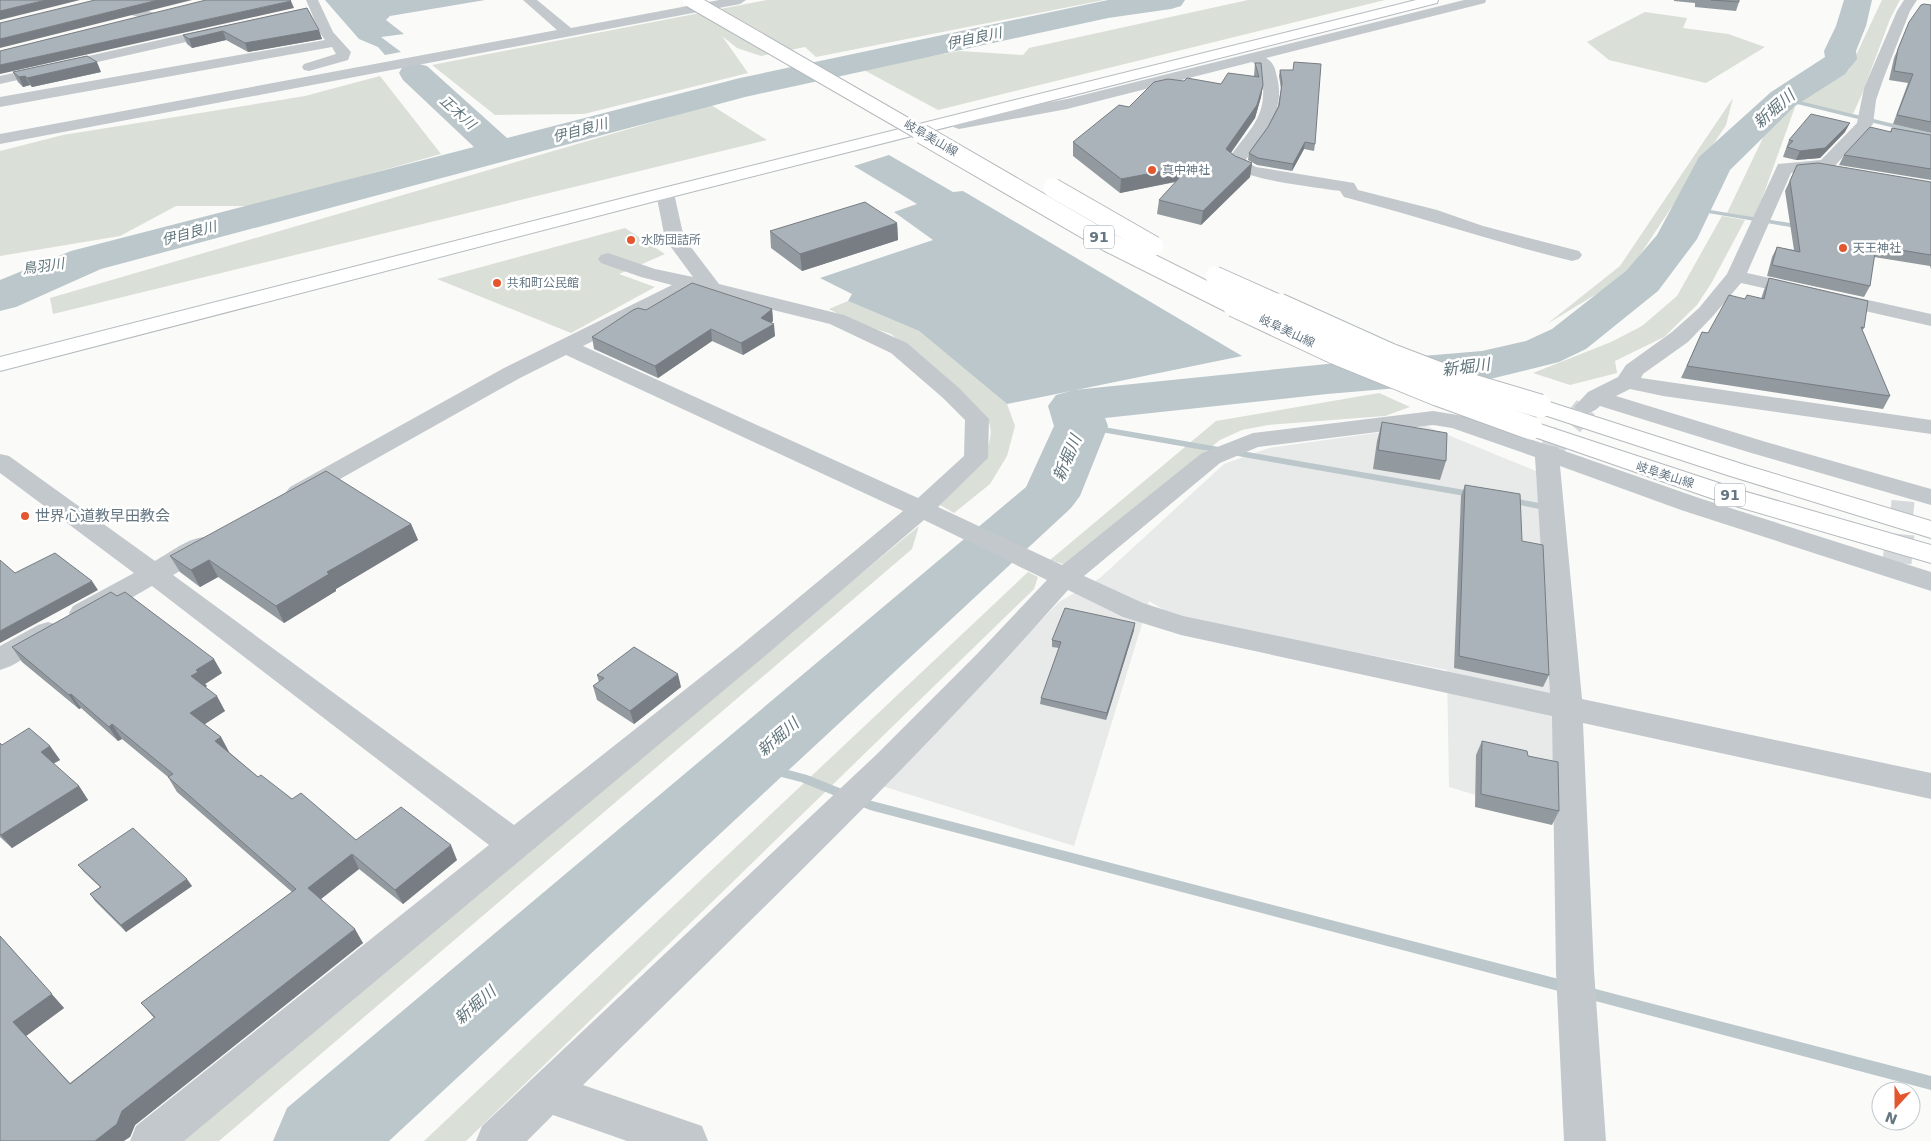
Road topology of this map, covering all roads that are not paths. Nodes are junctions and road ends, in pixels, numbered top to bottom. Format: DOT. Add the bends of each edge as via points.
graph roads {
  1 [pos="529,0"];
  2 [pos="690,0"];
  3 [pos="697,0"];
  4 [pos="715,0"];
  5 [pos="740,0"];
  6 [pos="1432,0"];
  7 [pos="1480,0"];
  8 [pos="1910,0"];
  9 [pos="99,1"];
  10 [pos="666,3"];
  11 [pos="311,7"];
  12 [pos="166,12"];
  13 [pos="150,16"];
  14 [pos="125,22"];
  15 [pos="232,28"];
  16 [pos="569,33"];
  17 [pos="336,42"];
  18 [pos="158,44"];
  19 [pos="1255,57"];
  20 [pos="189,65"];
  21 [pos="0,80"];
  22 [pos="0,102"];
  23 [pos="74,125"];
  24 [pos="1864,125"];
  25 [pos="1880,129"];
  26 [pos="962,131"];
  27 [pos="0,132"];
  28 [pos="0,139"];
  29 [pos="1814,166"];
  30 [pos="1842,172"];
  31 [pos="1034,177"];
  32 [pos="665,193"];
  33 [pos="1572,255"];
  34 [pos="608,259"];
  35 [pos="1736,276"];
  36 [pos="690,282"];
  37 [pos="712,287"];
  38 [pos="1931,320"];
  39 [pos="565,346"];
  40 [pos="0,364"];
  41 [pos="1627,382"];
  42 [pos="1536,417"];
  43 [pos="1931,428"];
  44 [pos="1548,453"];
  45 [pos="0,461"];
  46 [pos="1931,497"];
  47 [pos="280,503"];
  48 [pos="929,512"];
  49 [pos="1931,530"];
  50 [pos="230,531"];
  51 [pos="1931,554"];
  52 [pos="154,574"];
  53 [pos="1058,575"];
  54 [pos="1931,582"];
  55 [pos="0,659"];
  56 [pos="1567,709"];
  57 [pos="1931,786"];
  58 [pos="515,845"];
  59 [pos="546,1093"];
  60 [pos="150,1141"];
  61 [pos="497,1141"];
  62 [pos="687,1141"];
  63 [pos="1585,1141"];
  1 -- 16 [label="street"];
  2 -- 42 [label="main road, 岐阜美山線 / 91, bridge" via="1108,242 1185,282 1334,352 1437,394"];
  3 -- 10 [label="street"];
  4 -- 26 [label="main road, 岐阜美山線"];
  5 -- 16 [label="street"];
  6 -- 32 [label="main road"];
  7 -- 19 [label="street"];
  8 -- 24 [label="street" via="1870,93"];
  9 -- 13 [label="street"];
  10 -- 16 [label="street" via="585,25"];
  11 -- 17 [label="street"];
  12 -- 13 [label="street"];
  13 -- 14 [label="street"];
  15 -- 18 [label="street"];
  16 -- 23 [label="street"];
  17 -- 22 [label="street"];
  17 -- 23 [label="street" via="344,52 343,57 327,63 104,113"];
  18 -- 20 [label="street"];
  18 -- 21 [label="street"];
  19 -- 26 [label="street"];
  19 -- 33 [label="street" via="1267,65 1272,84 1271,104 1264,124 1235,162 1251,171 1348,187 1350,193"];
  23 -- 27 [label="street"];
  23 -- 28 [label="street"];
  24 -- 25 [label="street"];
  24 -- 29 [label="street" via="1826,165"];
  29 -- 30 [label="street"];
  29 -- 35 [label="street" via="1784,168"];
  31 -- 42 [label="main road, 岐阜美山線 / 91, bridge" via="1145,241 1278,305"];
  32 -- 37 [label="street" via="675,239"];
  32 -- 40 [label="main road"];
  34 -- 36 [label="street" via="648,273"];
  35 -- 38 [label="street"];
  35 -- 41 [label="street" via="1706,312 1680,337 1634,370"];
  36 -- 37 [label="street"];
  36 -- 39 [label="street"];
  37 -- 48 [label="street" via="837,319 899,348 951,392 977,419 976,458"];
  39 -- 47 [label="street"];
  39 -- 48 [label="street"];
  41 -- 43 [label="street"];
  41 -- 46 [label="street" via="1591,402 1757,447 1903,495"];
  42 -- 49 [label="main road, 岐阜美山線 / 91" via="1736,470"];
  42 -- 51 [label="main road, 岐阜美山線 / 91" via="1647,470"];
  44 -- 53 [label="street" via="1456,421 1433,418 1253,440 1211,458"];
  44 -- 54 [label="street" via="1690,504 1897,567"];
  44 -- 56 [label="street"];
  45 -- 52 [label="street"];
  48 -- 53 [label="street"];
  48 -- 58 [label="street"];
  50 -- 52 [label="street"];
  52 -- 55 [label="street"];
  52 -- 58 [label="street"];
  53 -- 56 [label="street" via="1133,610 1180,625"];
  53 -- 59 [label="street" via="988,662"];
  56 -- 57 [label="street"];
  56 -- 63 [label="street" via="1575,971"];
  58 -- 60 [label="street"];
  59 -- 61 [label="street"];
  59 -- 62 [label="street"];
}
